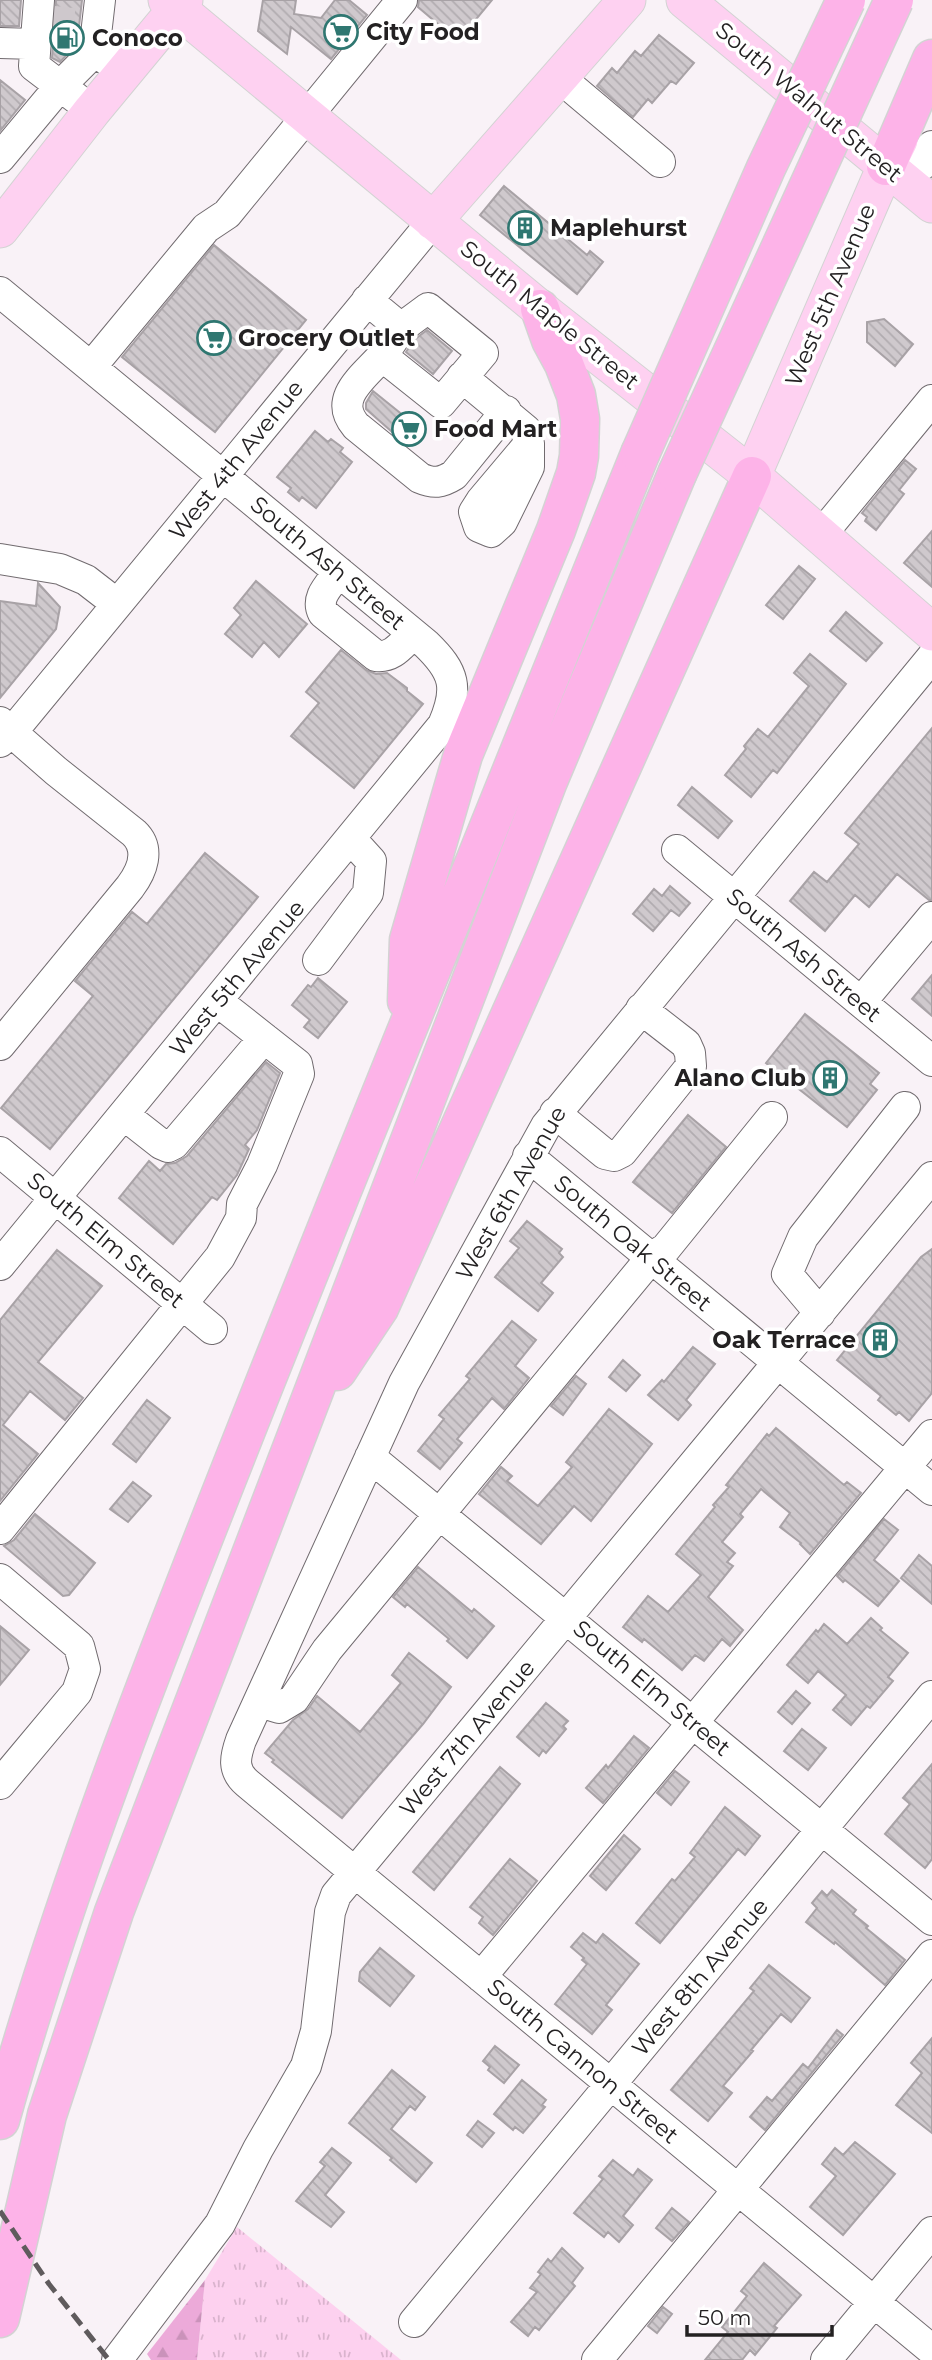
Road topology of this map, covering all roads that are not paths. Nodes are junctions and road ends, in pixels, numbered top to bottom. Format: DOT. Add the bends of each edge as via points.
graph roads {
  1 [pos="402,0"];
  2 [pos="627,0"];
  3 [pos="685,0"];
  4 [pos="828,0"];
  5 [pos="846,0"];
  6 [pos="894,0"];
  7 [pos="176,3"];
  8 [pos="39,21"];
  9 [pos="96,26"];
  10 [pos="0,43"];
  11 [pos="932,58"];
  12 [pos="126,71"];
  13 [pos="559,77"];
  14 [pos="932,77"];
  15 [pos="60,86"];
  16 [pos="92,111"];
  17 [pos="307,117"];
  18 [pos="932,146"];
  19 [pos="0,158"];
  20 [pos="660,162"];
  21 [pos="886,166"];
  22 [pos="766,168"];
  23 [pos="932,204"];
  24 [pos="5,210"];
  25 [pos="433,221"];
  26 [pos="0,292"];
  27 [pos="367,300"];
  28 [pos="540,309"];
  29 [pos="401,328"];
  30 [pos="382,356"];
  31 [pos="91,367"];
  32 [pos="463,377"];
  33 [pos="932,400"];
  34 [pos="506,411"];
  35 [pos="529,443"];
  36 [pos="223,476"];
  37 [pos="752,476"];
  38 [pos="821,535"];
  39 [pos="0,559"];
  40 [pos="339,572"];
  41 [pos="117,604"];
  42 [pos="932,632"];
  43 [pos="413,634"];
  44 [pos="932,657"];
  45 [pos="451,681"];
  46 [pos="3,737"];
  47 [pos="351,839"];
  48 [pos="677,850"];
  49 [pos="733,896"];
  50 [pos="932,917"];
  51 [pos="318,960"];
  52 [pos="217,1002"];
  53 [pos="861,1002"];
  54 [pos="641,1009"];
  55 [pos="406,1027"];
  56 [pos="264,1038"];
  57 [pos="0,1045"];
  58 [pos="932,1061"];
  59 [pos="905,1107"];
  60 [pos="555,1113"];
  61 [pos="124,1115"];
  62 [pos="772,1117"];
  63 [pos="0,1152"];
  64 [pos="528,1156"];
  65 [pos="932,1177"];
  66 [pos="55,1199"];
  67 [pos="651,1258"];
  68 [pos="0,1265"];
  69 [pos="183,1305"];
  70 [pos="820,1313"];
  71 [pos="212,1329"];
  72 [pos="778,1364"];
  73 [pos="296,1434"];
  74 [pos="932,1436"];
  75 [pos="370,1457"];
  76 [pos="905,1468"];
  77 [pos="932,1490"];
  78 [pos="439,1513"];
  79 [pos="0,1529"];
  80 [pos="0,1579"];
  81 [pos="568,1618"];
  82 [pos="932,1696"];
  83 [pos="259,1702"];
  84 [pos="693,1722"];
  85 [pos="236,1769"];
  86 [pos="0,1784"];
  87 [pos="822,1829"];
  88 [pos="354,1873"];
  89 [pos="932,1920"];
  90 [pos="932,1955"];
  91 [pos="481,1977"];
  92 [pos="611,2085"];
  93 [pos="0,2120"];
  94 [pos="738,2189"];
  95 [pos="932,2232"];
  96 [pos="874,2302"];
  97 [pos="0,2318"];
  98 [pos="414,2322"];
  99 [pos="932,2350"];
  100 [pos="117,2360"];
  101 [pos="597,2360"];
  102 [pos="826,2360"];
  1 -- 17 [label="street"];
  2 -- 13 [label="main road, West 4th Avenue"];
  3 -- 21 [label="main road, South Walnut Street"];
  4 -- 22 [label="highway, bridge"];
  5 -- 22 [label="highway, bridge"];
  6 -- 73 [label="highway, bridge" via="677,474 548,781"];
  7 -- 12 [label="main road"];
  7 -- 17 [label="main road, South Maple Street"];
  8 -- 10 [label="street"];
  8 -- 15 [label="street" via="34,66"];
  9 -- 12 [label="street"];
  9 -- 15 [label="street"];
  11 -- 21 [label="highway"];
  12 -- 16 [label="main road"];
  13 -- 20 [label="street"];
  13 -- 25 [label="main road, West 4th Avenue"];
  14 -- 21 [label="main road, West 5th Avenue"];
  15 -- 16 [label="street"];
  15 -- 19 [label="street"];
  16 -- 24 [label="main road"];
  17 -- 25 [label="main road, South Maple Street"];
  17 -- 31 [label="street" via="227,214 205,228"];
  18 -- 21 [label="street" via="923,164"];
  21 -- 23 [label="main road, South Walnut Street"];
  21 -- 37 [label="main road, West 5th Avenue"];
  22 -- 55 [label="highway, bridge" via="640,454"];
  25 -- 27 [label="street, West 4th Avenue"];
  25 -- 28 [label="main road, South Maple Street"];
  26 -- 31 [label="street, South Ash Street"];
  27 -- 29 [label="street"];
  27 -- 36 [label="street, West 4th Avenue"];
  28 -- 37 [label="main road, South Maple Street"];
  28 -- 55 [label="highway" via="576,395 580,419 576,473 463,755 410,940"];
  29 -- 30 [label="street"];
  29 -- 32 [label="street" via="428,308 483,353"];
  30 -- 32 [label="street" via="441,403"];
  30 -- 34 [label="street" via="348,396 348,417 431,483 454,475"];
  31 -- 36 [label="street, South Ash Street"];
  32 -- 34 [label="street"];
  33 -- 38 [label="street"];
  34 -- 35 [label="street" via="526,429"];
  36 -- 40 [label="street, South Ash Street"];
  36 -- 41 [label="street, West 4th Avenue"];
  37 -- 38 [label="main road, South Maple Street"];
  37 -- 73 [label="highway" via="379,1308"];
  38 -- 42 [label="main road, South Maple Street"];
  39 -- 41 [label="street" via="60,569 86,580"];
  40 -- 43 [label="street, South Ash Street"];
  40 -- 43 [label="street" via="321,597 323,613 376,656 395,652"];
  41 -- 46 [label="street, West 4th Avenue"];
  43 -- 45 [label="street, South Ash Street" via="443,661"];
  44 -- 49 [label="street, West 6th Avenue"];
  45 -- 47 [label="street, West 5th Avenue" via="453,701 443,725"];
  46 -- 57 [label="street" via="139,838 143,853 131,887"];
  47 -- 51 [label="street" via="371,861 368,893"];
  47 -- 52 [label="street, West 5th Avenue"];
  48 -- 49 [label="street, South Ash Street"];
  49 -- 53 [label="street, South Ash Street"];
  49 -- 54 [label="street, West 6th Avenue"];
  50 -- 53 [label="street"];
  52 -- 56 [label="street"];
  52 -- 61 [label="street, West 5th Avenue"];
  53 -- 58 [label="street, South Ash Street"];
  54 -- 60 [label="street, West 6th Avenue"];
  54 -- 60 [label="street" via="686,1044 691,1066 622,1152 605,1154"];
  55 -- 93 [label="highway" via="142,1695 92,1830"];
  56 -- 61 [label="street" via="174,1144 161,1144"];
  56 -- 69 [label="street" via="297,1064 299,1074 242,1204 241,1218 220,1257"];
  59 -- 70 [label="street" via="803,1237 788,1274"];
  60 -- 64 [label="street, West 6th Avenue"];
  61 -- 66 [label="street, West 5th Avenue"];
  62 -- 67 [label="street" via="666,1248"];
  63 -- 66 [label="street, South Elm Street"];
  64 -- 67 [label="street, South Oak Street"];
  64 -- 75 [label="street, West 6th Avenue" via="404,1383"];
  65 -- 70 [label="street, West 7th Avenue"];
  66 -- 68 [label="street, West 5th Avenue"];
  66 -- 69 [label="street, South Elm Street"];
  67 -- 72 [label="street, South Oak Street"];
  67 -- 78 [label="street"];
  69 -- 71 [label="street, South Elm Street"];
  69 -- 79 [label="street"];
  70 -- 72 [label="street, West 7th Avenue"];
  72 -- 76 [label="street, South Oak Street"];
  72 -- 81 [label="street, West 7th Avenue"];
  73 -- 97 [label="highway" via="102,1950 47,2115"];
  74 -- 76 [label="street"];
  75 -- 78 [label="street, South Elm Street"];
  75 -- 83 [label="street, West 6th Avenue"];
  76 -- 77 [label="street, South Oak Street"];
  76 -- 84 [label="street"];
  78 -- 81 [label="street, South Elm Street"];
  78 -- 83 [label="street" via="327,1650 291,1703 276,1709"];
  80 -- 86 [label="street" via="79,1646 85,1670 77,1692"];
  81 -- 84 [label="street, South Elm Street"];
  81 -- 88 [label="street, West 7th Avenue"];
  82 -- 87 [label="street, West 8th Avenue"];
  83 -- 85 [label="street, West 6th Avenue" via="239,1747"];
  84 -- 87 [label="street, South Elm Street"];
  84 -- 91 [label="street"];
  85 -- 88 [label="street, South Cannon Street" via="243,1780"];
  87 -- 89 [label="street, South Elm Street"];
  87 -- 92 [label="street, West 8th Avenue"];
  88 -- 91 [label="street, South Cannon Street"];
  88 -- 100 [label="street, West 7th Avenue" via="331,1906 316,2031 297,2084 220,2224"];
  90 -- 94 [label="street"];
  91 -- 92 [label="street, South Cannon Street"];
  92 -- 94 [label="street, South Cannon Street"];
  92 -- 98 [label="street, West 8th Avenue"];
  94 -- 96 [label="street, South Cannon Street"];
  94 -- 101 [label="street"];
  95 -- 96 [label="street"];
  96 -- 99 [label="street, South Cannon Street"];
  96 -- 102 [label="street"];
}
